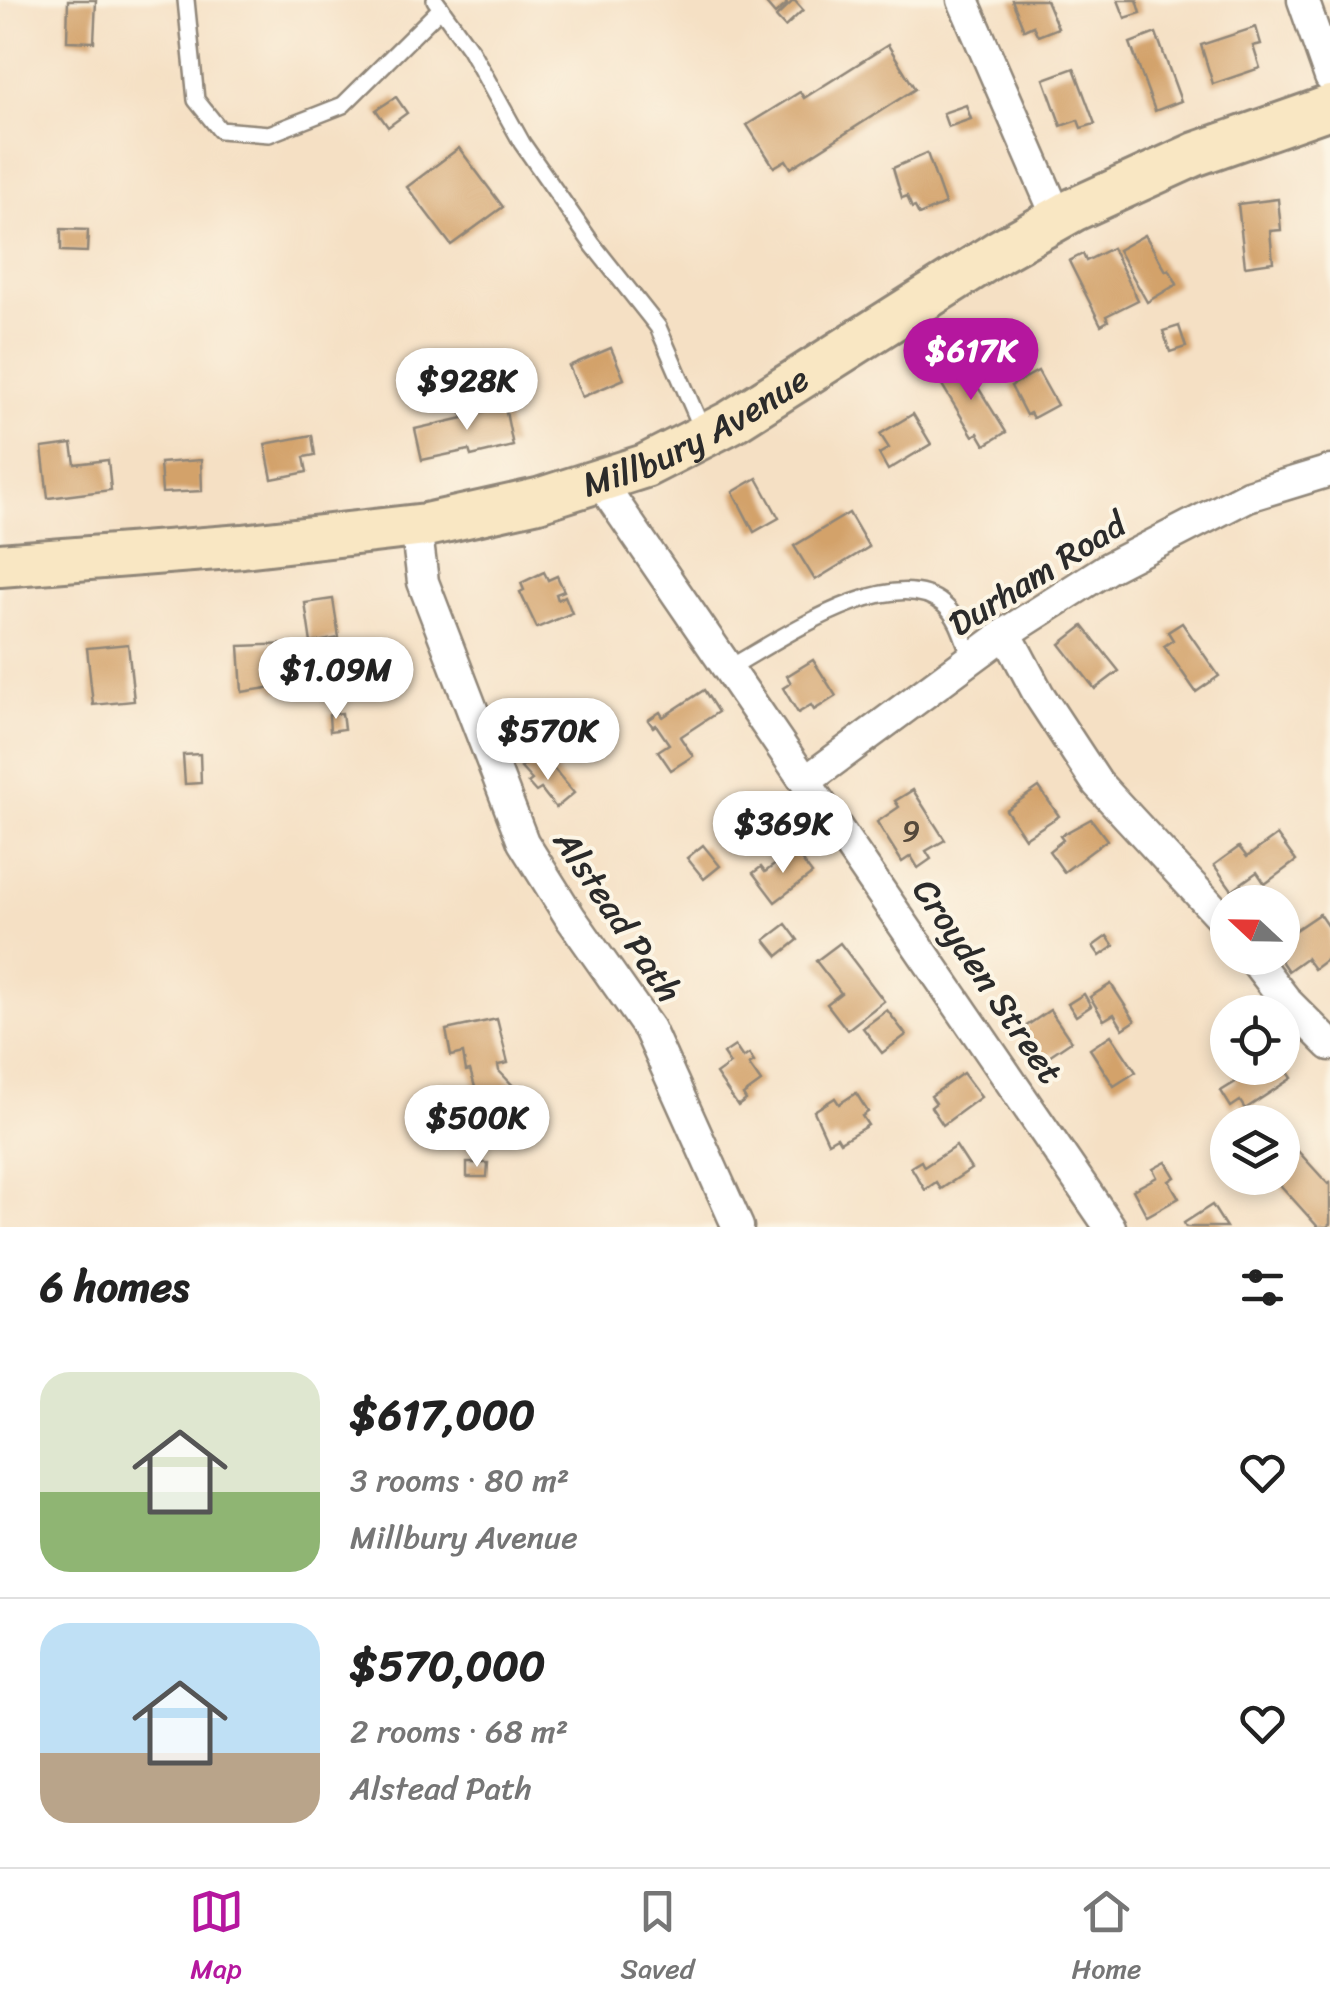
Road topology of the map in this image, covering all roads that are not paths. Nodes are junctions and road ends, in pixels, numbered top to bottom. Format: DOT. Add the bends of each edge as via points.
graph roads {
  1 [pos="186,0"];
  2 [pos="963,0"];
  3 [pos="1302,0"];
  4 [pos="438,4"];
  5 [pos="1330,76"];
  6 [pos="1330,107"];
  7 [pos="1058,219"];
  8 [pos="704,435"];
  9 [pos="1330,472"];
  10 [pos="599,480"];
  11 [pos="416,526"];
  12 [pos="0,564"];
  13 [pos="1006,634"];
  14 [pos="971,659"];
  15 [pos="729,668"];
  16 [pos="806,781"];
  17 [pos="1210,906"];
  18 [pos="1267,975"];
  19 [pos="1330,1045"];
  20 [pos="738,1227"];
  21 [pos="1110,1227"];
  1 -- 4 [label="lane" via="196,100 220,130 269,134 343,105"];
  2 -- 7 [label="street"];
  3 -- 5 [label="street"];
  4 -- 8 [label="lane" via="522,143 658,327"];
  6 -- 7 [label="main road, Millbury Avenue" via="1196,154"];
  7 -- 8 [label="main road, Millbury Avenue"];
  8 -- 10 [label="main road, Millbury Avenue" via="645,466"];
  9 -- 13 [label="street, Durham Road" via="1248,496 1170,534"];
  10 -- 11 [label="main road, Millbury Avenue"];
  10 -- 15 [label="street, Croyden Street"];
  11 -- 12 [label="main road, Millbury Avenue"];
  11 -- 20 [label="street, Alstead Path" via="423,582 523,842 649,1028"];
  13 -- 14 [label="street, Durham Road"];
  13 -- 17 [label="street" via="1097,784"];
  14 -- 15 [label="lane" via="954,616 940,601 888,590 863,596"];
  14 -- 16 [label="street, Durham Road"];
  15 -- 16 [label="street, Croyden Street"];
  16 -- 21 [label="street, Croyden Street"];
  18 -- 19 [label="street"];
}
